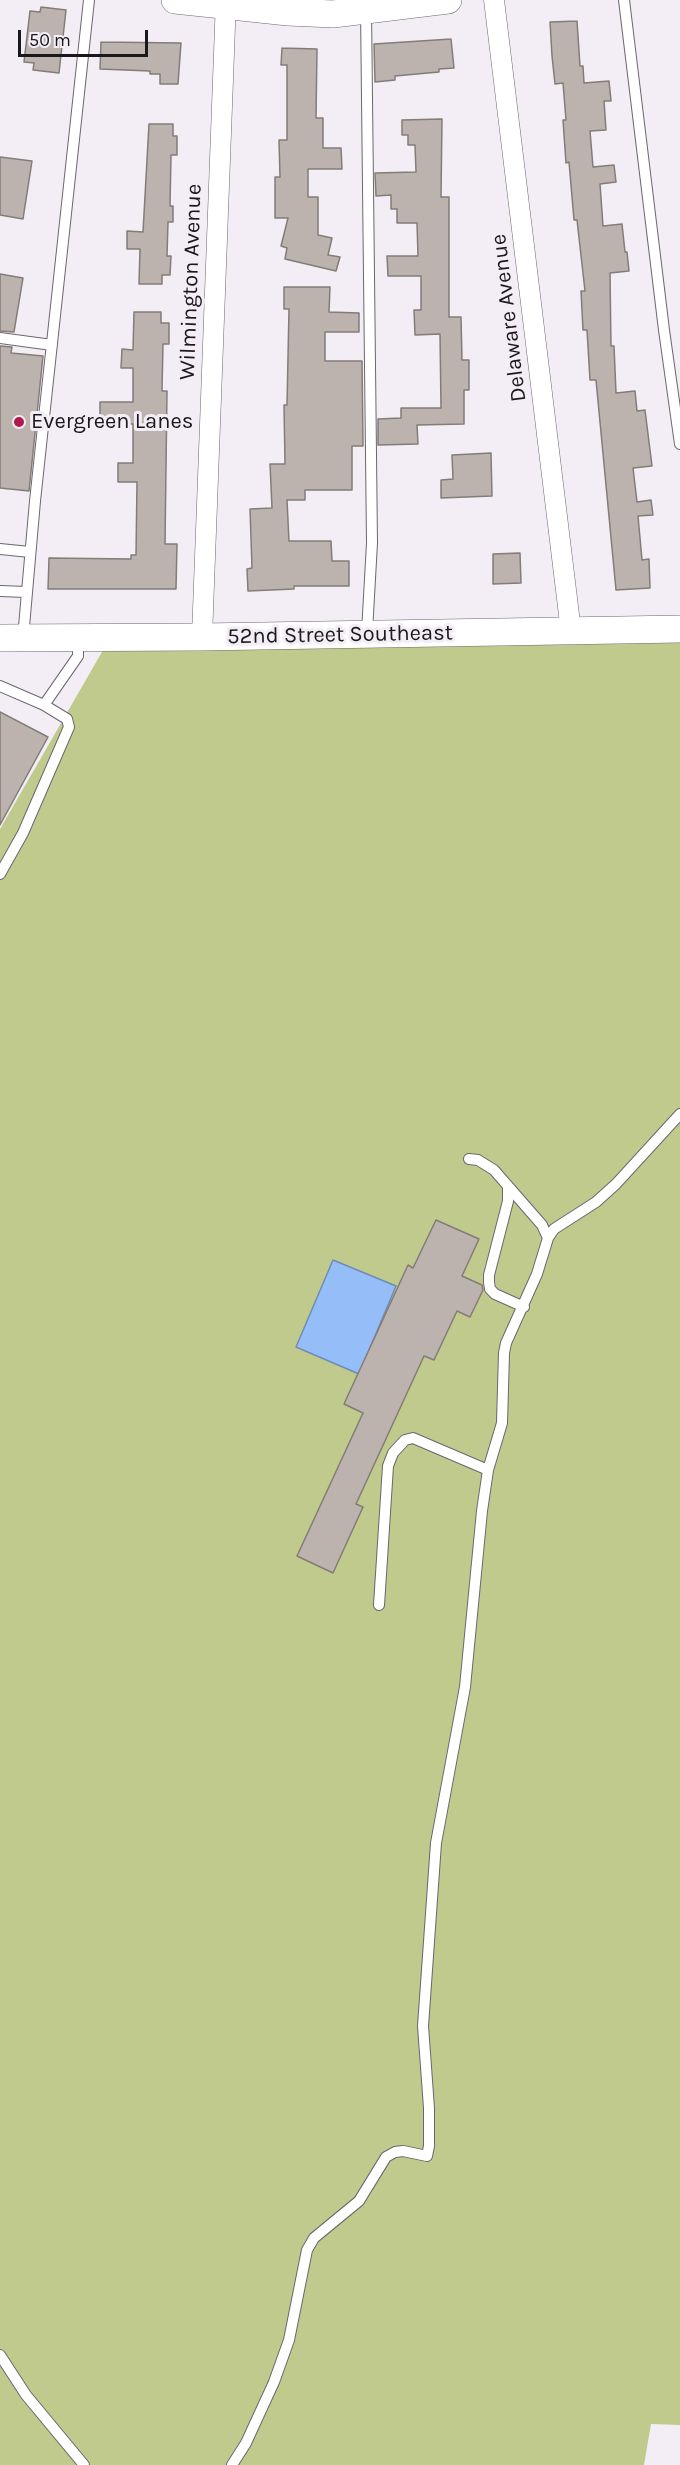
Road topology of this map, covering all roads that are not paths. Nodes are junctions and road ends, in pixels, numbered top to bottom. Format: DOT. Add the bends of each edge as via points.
graph roads {
  1 [pos="89,0"];
  2 [pos="175,0"];
  3 [pos="448,0"];
  4 [pos="494,0"];
  5 [pos="624,0"];
  6 [pos="226,3"];
  7 [pos="365,5"];
  8 [pos="0,338"];
  9 [pos="52,345"];
  10 [pos="680,444"];
  11 [pos="0,549"];
  12 [pos="30,552"];
  13 [pos="0,591"];
  14 [pos="26,592"];
  15 [pos="680,629"];
  16 [pos="571,631"];
  17 [pos="367,634"];
  18 [pos="202,637"];
  19 [pos="11,638"];
  20 [pos="78,638"];
  21 [pos="0,686"];
  22 [pos="44,705"];
  23 [pos="0,874"];
  24 [pos="680,1114"];
  25 [pos="469,1159"];
  26 [pos="508,1188"];
  27 [pos="548,1238"];
  28 [pos="524,1307"];
  29 [pos="488,1470"];
  30 [pos="379,1605"];
  31 [pos="0,2355"];
  32 [pos="84,2465"];
  33 [pos="232,2465"];
  1 -- 9 [label="lane"];
  2 -- 6 [label="street"];
  3 -- 7 [label="street"];
  4 -- 16 [label="street, Delaware Avenue"];
  5 -- 10 [label="lane"];
  6 -- 7 [label="street" via="333,14"];
  6 -- 18 [label="street, Wilmington Avenue"];
  7 -- 17 [label="lane" via="372,543"];
  8 -- 9 [label="lane"];
  9 -- 12 [label="lane"];
  11 -- 12 [label="lane"];
  12 -- 14 [label="lane"];
  13 -- 14 [label="lane"];
  14 -- 19 [label="lane"];
  15 -- 16 [label="street, 52nd Street Southeast"];
  16 -- 17 [label="street, 52nd Street Southeast"];
  17 -- 18 [label="street, 52nd Street Southeast"];
  18 -- 20 [label="street, 52nd Street Southeast"];
  19 -- 20 [label="street, 52nd Street Southeast"];
  20 -- 22 [label="lane" via="78,656"];
  21 -- 22 [label="lane"];
  22 -- 23 [label="lane" via="68,719 69,727 23,833"];
  24 -- 27 [label="lane" via="616,1184 554,1229"];
  25 -- 26 [label="lane" via="494,1170"];
  26 -- 27 [label="lane"];
  26 -- 28 [label="lane" via="489,1282 495,1294"];
  27 -- 28 [label="lane"];
  28 -- 29 [label="lane" via="506,1343 502,1424"];
  29 -- 30 [label="lane" via="413,1438 405,1440 393,1453 388,1466"];
  29 -- 33 [label="lane" via="465,1687 436,1843 424,2006 430,2134 426,2156 403,2151 386,2157 359,2201 315,2238 308,2250 294,2320 274,2382"];
  31 -- 32 [label="lane" via="26,2396"];
}
